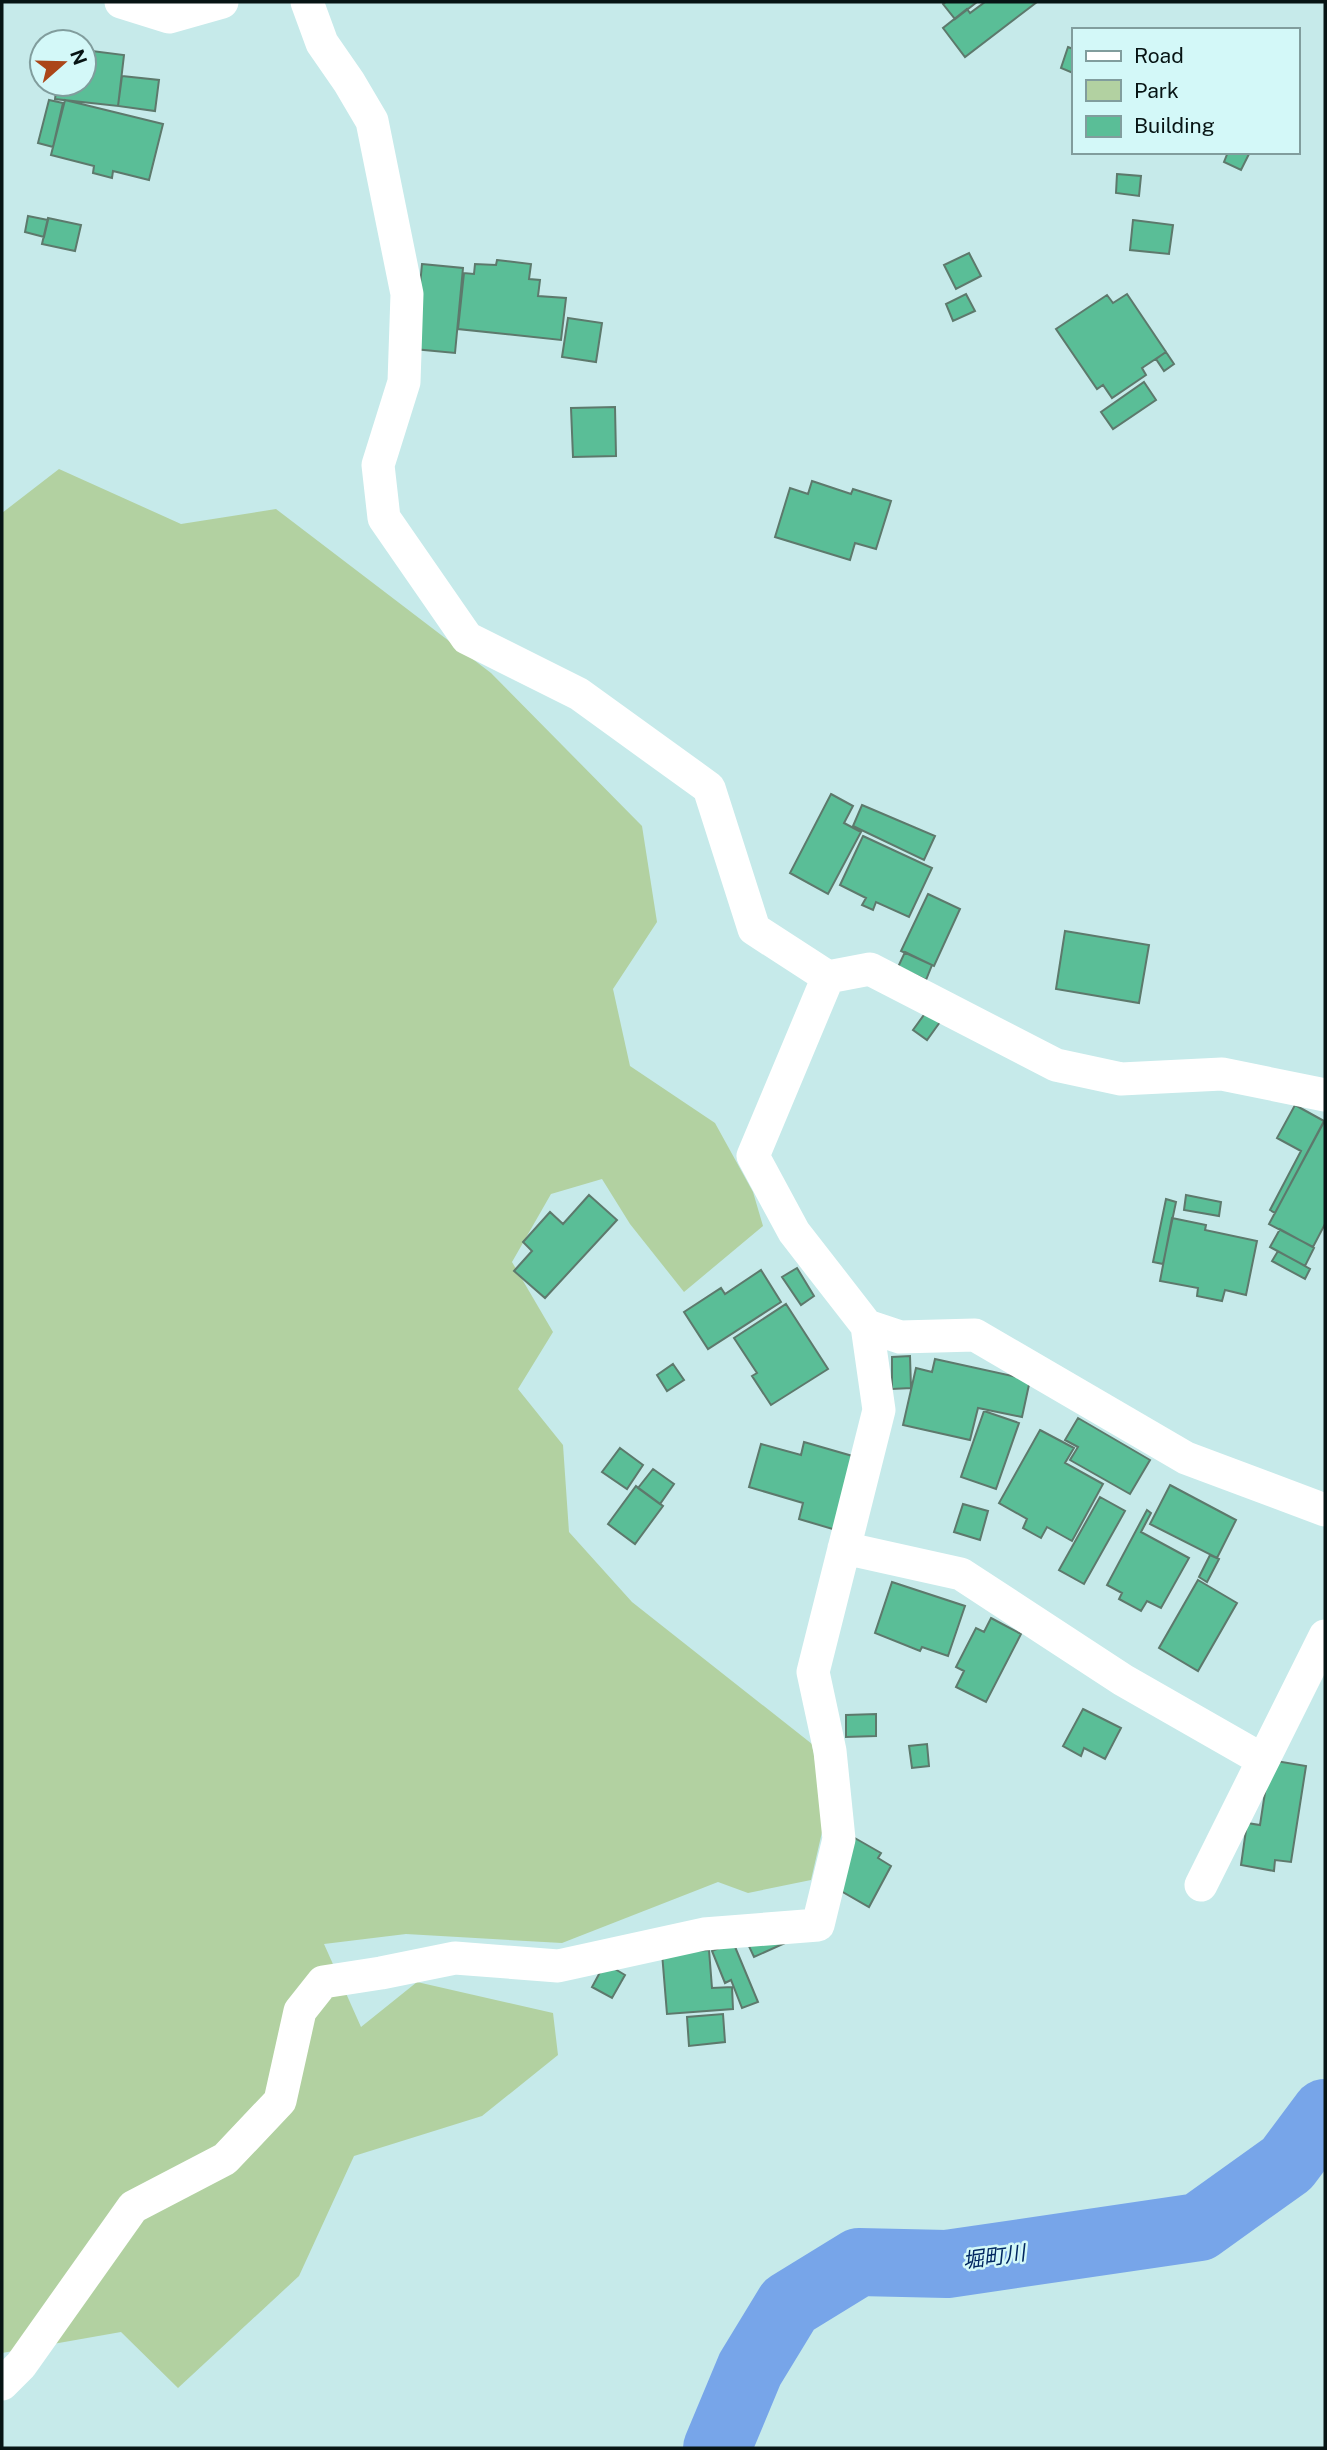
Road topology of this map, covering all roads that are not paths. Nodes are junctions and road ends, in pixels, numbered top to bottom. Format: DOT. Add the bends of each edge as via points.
graph roads {
  1 [pos="121,2"];
  2 [pos="222,2"];
  3 [pos="307,2"];
  4 [pos="828,977"];
  5 [pos="1325,1095"];
  6 [pos="867,1326"];
  7 [pos="1325,1510"];
  8 [pos="844,1548"];
  9 [pos="1325,1636"];
  10 [pos="1263,1760"];
  11 [pos="1201,1885"];
  12 [pos="2,2384"];
  1 -- 2 [label="street" via="169,17"];
  3 -- 4 [label="street" via="322,43 372,121 407,294 404,382 378,465 384,518 467,638 579,694 709,788 754,929"];
  4 -- 5 [label="street" via="870,969 1056,1065 1121,1079 1222,1074"];
  4 -- 6 [label="street" via="753,1156 794,1232"];
  6 -- 7 [label="street" via="900,1337 975,1335 1186,1458"];
  6 -- 8 [label="street" via="879,1410"];
  8 -- 10 [label="street" via="961,1574 1123,1680"];
  8 -- 12 [label="street" via="813,1672 830,1751 839,1839 818,1925 704,1934 558,1966 456,1958 323,1982 300,2011 280,2101 225,2159 134,2207 21,2365"];
  9 -- 10 [label="street"];
  10 -- 11 [label="street"];
}
